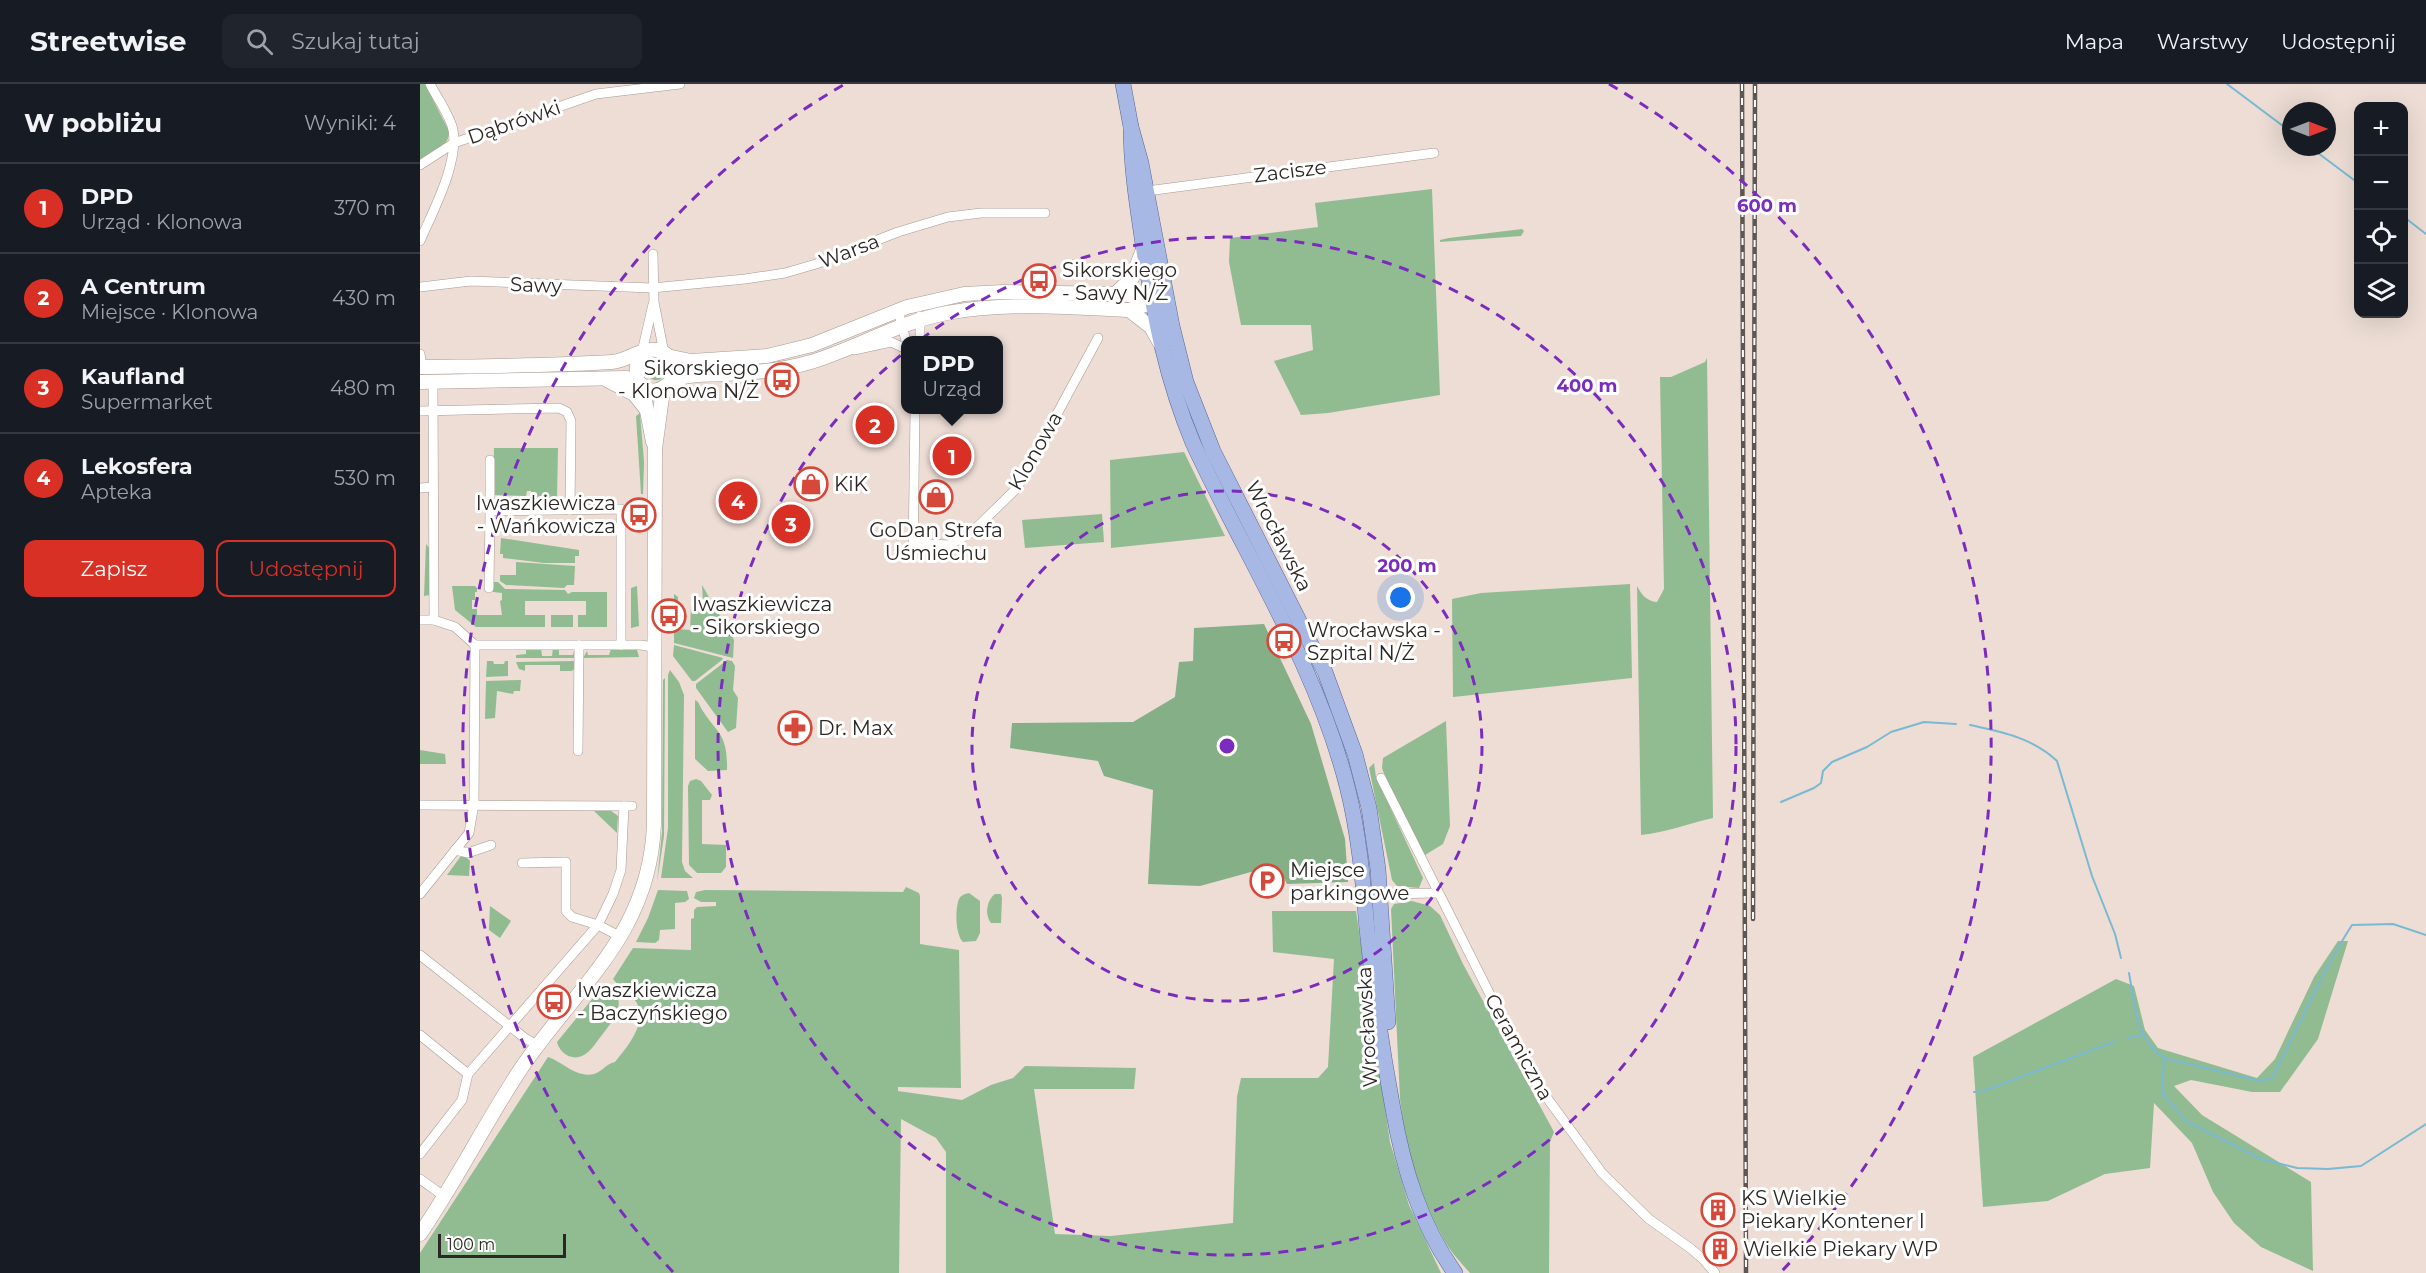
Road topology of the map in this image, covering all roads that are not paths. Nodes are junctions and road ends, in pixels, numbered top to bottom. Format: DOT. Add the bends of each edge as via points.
graph roads {
  1 [pos="430,84"];
  2 [pos="680,84"];
  3 [pos="1123,84"];
  4 [pos="649,85"];
  5 [pos="1131,128"];
  6 [pos="454,143"];
  7 [pos="1434,153"];
  8 [pos="420,165"];
  9 [pos="1147,190"];
  10 [pos="1045,213"];
  11 [pos="420,241"];
  12 [pos="1144,246"];
  13 [pos="653,254"];
  14 [pos="1162,278"];
  15 [pos="420,287"];
  16 [pos="652,288"];
  17 [pos="1115,294"];
  18 [pos="1152,300"];
  19 [pos="654,302"];
  20 [pos="917,304"];
  21 [pos="898,310"];
  22 [pos="1129,310"];
  23 [pos="921,320"];
  24 [pos="902,326"];
  25 [pos="1172,326"];
  26 [pos="905,336"];
  27 [pos="920,336"];
  28 [pos="1098,338"];
  29 [pos="1161,344"];
  30 [pos="901,347"];
  31 [pos="642,352"];
  32 [pos="840,352"];
  33 [pos="665,354"];
  34 [pos="421,363"];
  35 [pos="602,378"];
  36 [pos="426,382"];
  37 [pos="640,383"];
  38 [pos="667,386"];
  39 [pos="646,409"];
  40 [pos="420,411"];
  41 [pos="433,411"];
  42 [pos="915,414"];
  43 [pos="655,449"];
  44 [pos="489,460"];
  45 [pos="420,488"];
  46 [pos="433,488"];
  47 [pos="570,510"];
  48 [pos="490,511"];
  49 [pos="913,543"];
  50 [pos="913,556"];
  51 [pos="489,584"];
  52 [pos="420,620"];
  53 [pos="434,620"];
  54 [pos="475,645"];
  55 [pos="579,645"];
  56 [pos="621,645"];
  57 [pos="653,647"];
  58 [pos="578,751"];
  59 [pos="1381,778"];
  60 [pos="474,804"];
  61 [pos="420,805"];
  62 [pos="491,845"];
  63 [pos="455,850"];
  64 [pos="522,863"];
  65 [pos="1437,893"];
  66 [pos="420,894"];
  67 [pos="1381,894"];
  68 [pos="598,925"];
  69 [pos="621,937"];
  70 [pos="420,955"];
  71 [pos="508,1025"];
  72 [pos="420,1035"];
  73 [pos="538,1045"];
  74 [pos="468,1074"];
  75 [pos="1392,1106"];
  76 [pos="420,1154"];
  77 [pos="420,1179"];
  78 [pos="445,1197"];
  79 [pos="420,1234"];
  80 [pos="1455,1273"];
  81 [pos="1715,1273"];
  1 -- 6 [label="street" via="453,127"];
  2 -- 4 [label="street, Dąbrówki"];
  3 -- 5 [label="main road, Wrocławska"];
  4 -- 6 [label="street, Dąbrówki" via="596,94"];
  5 -- 9 [label="main road, Wrocławska"];
  5 -- 12 [label="main road, Wrocławska" via="1131,164"];
  6 -- 8 [label="street, Dąbrówki"];
  6 -- 11 [label="street" via="440,199"];
  7 -- 9 [label="street, Zacisze"];
  9 -- 14 [label="main road, Wrocławska"];
  10 -- 16 [label="street, Warsa" via="948,217 785,273"];
  12 -- 17 [label="street" via="1132,278"];
  12 -- 18 [label="main road, Wrocławska"];
  13 -- 16 [label="street"];
  14 -- 18 [label="street" via="1160,291"];
  14 -- 25 [label="main road, Wrocławska"];
  15 -- 16 [label="street, Sawy" via="471,281"];
  16 -- 19 [label="street"];
  17 -- 18 [label="street"];
  17 -- 20 [label="street" via="987,292"];
  18 -- 22 [label="street"];
  18 -- 25 [label="street"];
  18 -- 29 [label="main road, Wrocławska"];
  19 -- 31 [label="street"];
  19 -- 33 [label="street"];
  20 -- 21 [label="street"];
  20 -- 23 [label="street"];
  21 -- 24 [label="street"];
  21 -- 33 [label="street" via="812,345 767,356 691,361"];
  22 -- 23 [label="street" via="987,308"];
  22 -- 29 [label="street" via="1151,327"];
  23 -- 24 [label="street"];
  23 -- 27 [label="street"];
  24 -- 26 [label="street"];
  24 -- 32 [label="street"];
  25 -- 67 [label="main road, Wrocławska" via="1199,420 1340,709 1369,808"];
  28 -- 49 [label="street, Klonowa" via="1017,488 972,532 949,545"];
  29 -- 75 [label="main road, Wrocławska" via="1172,388 1193,443 1311,681 1339,758 1360,852"];
  30 -- 32 [label="street" via="891,342"];
  31 -- 33 [label="street"];
  31 -- 34 [label="street" via="612,362"];
  31 -- 37 [label="street" via="637,366"];
  32 -- 38 [label="street" via="781,369 683,377"];
  33 -- 38 [label="street" via="674,373"];
  35 -- 36 [label="street"];
  35 -- 37 [label="street"];
  35 -- 39 [label="street" via="630,392"];
  36 -- 41 [label="street"];
  37 -- 38 [label="street" via="652,390"];
  37 -- 39 [label="street"];
  38 -- 43 [label="street"];
  39 -- 43 [label="street"];
  40 -- 41 [label="street"];
  41 -- 46 [label="street"];
  41 -- 47 [label="street" via="559,408 567,412 571,421"];
  42 -- 49 [label="street"];
  43 -- 57 [label="street"];
  44 -- 48 [label="street"];
  45 -- 46 [label="street"];
  46 -- 53 [label="street"];
  47 -- 48 [label="street"];
  47 -- 56 [label="street" via="621,509"];
  48 -- 51 [label="street"];
  49 -- 50 [label="street"];
  52 -- 53 [label="street"];
  53 -- 54 [label="street" via="455,627"];
  54 -- 55 [label="street"];
  54 -- 60 [label="street"];
  55 -- 56 [label="street"];
  55 -- 58 [label="street"];
  56 -- 57 [label="street"];
  57 -- 69 [label="street" via="652,851 642,892"];
  59 -- 65 [label="street, Ceramiczna"];
  60 -- 61 [label="street"];
  60 -- 63 [label="street" via="469,833"];
  60 -- 68 [label="street" via="628,806 621,870"];
  62 -- 63 [label="street" via="468,853"];
  63 -- 66 [label="street"];
  64 -- 68 [label="street" via="566,862 566,911 572,917"];
  65 -- 67 [label="street"];
  65 -- 81 [label="street, Ceramiczna" via="1531,1076 1566,1126 1624,1197 1704,1259"];
  67 -- 75 [label="main road, Wrocławska"];
  68 -- 69 [label="street"];
  68 -- 71 [label="street"];
  69 -- 73 [label="street"];
  70 -- 71 [label="street"];
  71 -- 73 [label="street"];
  71 -- 74 [label="street"];
  72 -- 74 [label="street"];
  73 -- 78 [label="street"];
  74 -- 76 [label="street" via="462,1100"];
  75 -- 80 [label="main road, Wrocławska" via="1405,1171 1425,1222"];
  77 -- 78 [label="street"];
  78 -- 79 [label="street"];
}
